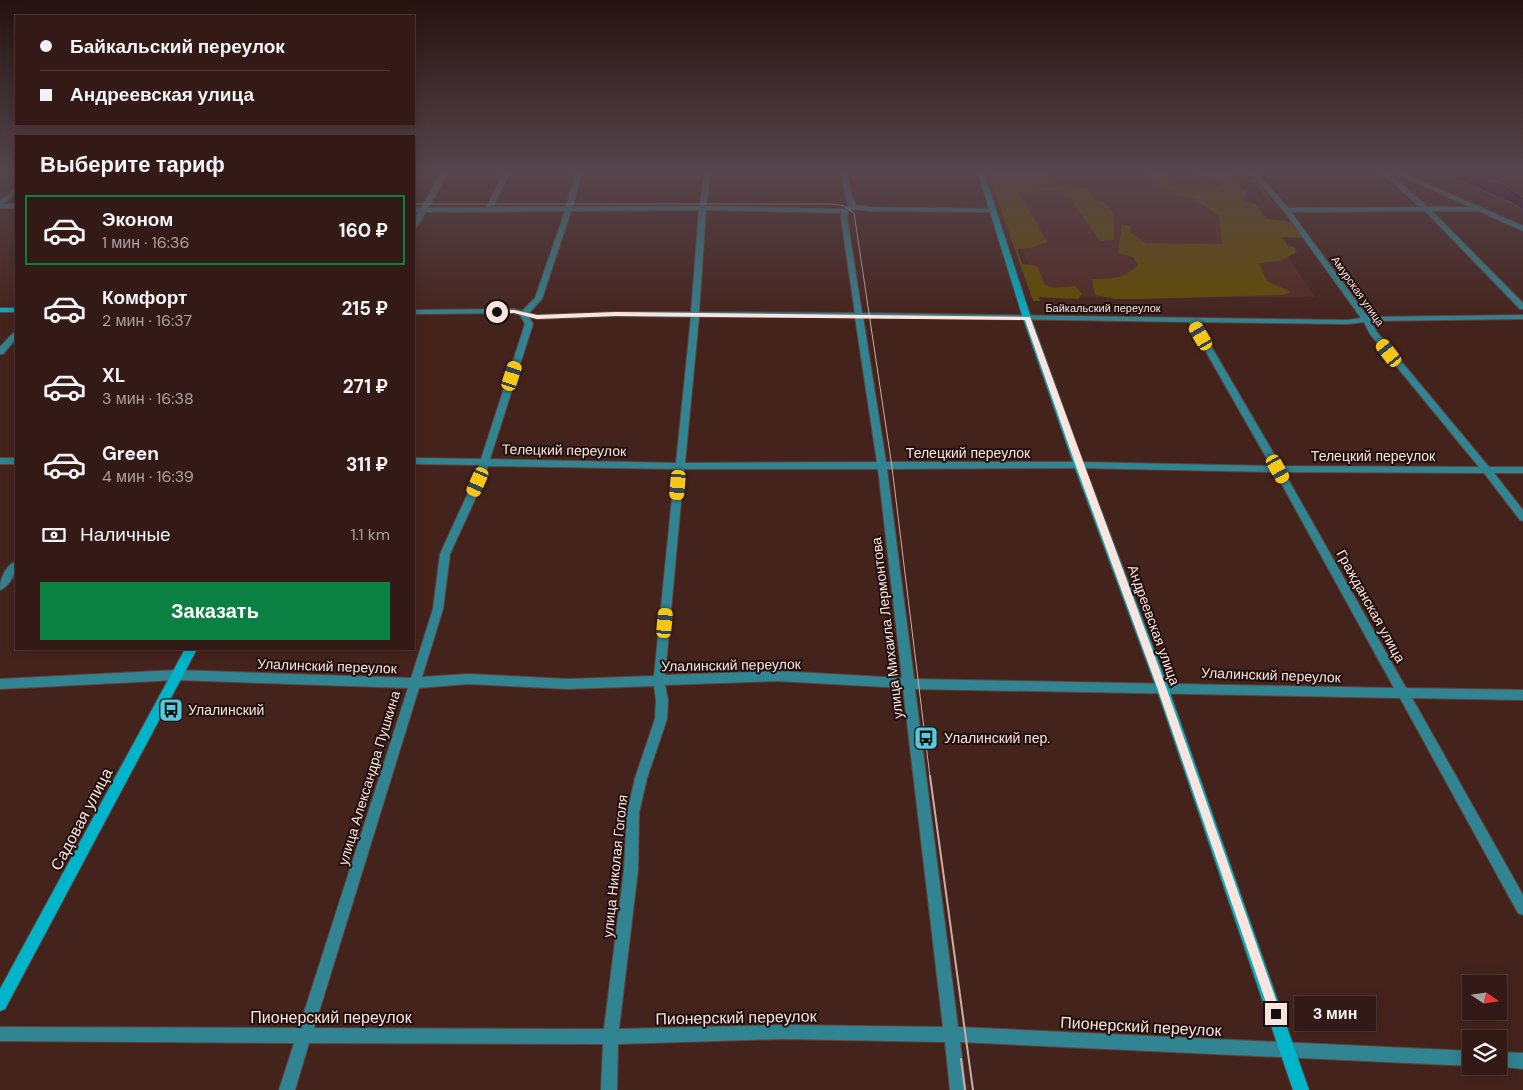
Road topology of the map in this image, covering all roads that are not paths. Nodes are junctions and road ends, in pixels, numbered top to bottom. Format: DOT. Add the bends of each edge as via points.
graph roads {
  1 [pos="565,221"];
  2 [pos="702,221"];
  3 [pos="844,221"];
  4 [pos="997,221"];
  5 [pos="1294,221"];
  6 [pos="1438,221"];
  7 [pos="1505,221"];
  8 [pos="1523,229"];
  9 [pos="1523,307"];
  10 [pos="0,310"];
  11 [pos="15,310"];
  12 [pos="415,312"];
  13 [pos="523,314"];
  14 [pos="695,315"];
  15 [pos="859,316"];
  16 [pos="1523,317"];
  17 [pos="1028,318"];
  18 [pos="1366,318"];
  19 [pos="1192,320"];
  20 [pos="15,336"];
  21 [pos="0,352"];
  22 [pos="15,461"];
  23 [pos="415,461"];
  24 [pos="0,462"];
  25 [pos="484,463"];
  26 [pos="680,466"];
  27 [pos="1079,466"];
  28 [pos="882,467"];
  29 [pos="1278,469"];
  30 [pos="1487,470"];
  31 [pos="1523,470"];
  32 [pos="1523,517"];
  33 [pos="15,566"];
  34 [pos="0,586"];
  35 [pos="190,650"];
  36 [pos="177,675"];
  37 [pos="659,682"];
  38 [pos="0,684"];
  39 [pos="415,684"];
  40 [pos="909,684"];
  41 [pos="1162,687"];
  42 [pos="1403,694"];
  43 [pos="1523,695"];
  44 [pos="1523,908"];
  45 [pos="0,1004"];
  46 [pos="0,1034"];
  47 [pos="305,1034"];
  48 [pos="951,1035"];
  49 [pos="611,1037"];
  50 [pos="1288,1050"];
  51 [pos="1462,1059"];
  52 [pos="1507,1060"];
  53 [pos="1523,1061"];
  54 [pos="287,1090"];
  55 [pos="609,1090"];
  56 [pos="958,1090"];
  57 [pos="1302,1090"];
  1 -- 13 [label="street" via="538,299"];
  2 -- 14 [label="street, улица Николая Гоголя"];
  3 -- 15 [label="street, улица Михаила Лермонтова"];
  4 -- 17 [label="street, Андреевская улица"];
  5 -- 18 [label="street, Амурская улица"];
  6 -- 9 [label="street"];
  7 -- 8 [label="street"];
  10 -- 11 [label="street"];
  12 -- 13 [label="street, Байкальский переулок"];
  13 -- 14 [label="street, Байкальский переулок" via="537,317"];
  13 -- 25 [label="street, улица Александра Пушкина" via="530,324"];
  14 -- 15 [label="street, Байкальский переулок"];
  14 -- 26 [label="street, улица Николая Гоголя"];
  15 -- 17 [label="street, Байкальский переулок"];
  15 -- 28 [label="street, улица Михаила Лермонтова"];
  16 -- 18 [label="street, Байкальский переулок"];
  17 -- 19 [label="street, Байкальский переулок"];
  17 -- 27 [label="street, Андреевская улица"];
  18 -- 19 [label="street, Байкальский переулок" via="1348,322"];
  18 -- 30 [label="street, Амурская улица" via="1389,353"];
  19 -- 29 [label="street, Гражданская улица"];
  20 -- 21 [label="street"];
  22 -- 24 [label="street"];
  23 -- 25 [label="street, Телецкий переулок"];
  25 -- 26 [label="street, Телецкий переулок"];
  25 -- 39 [label="street, улица Александра Пушкина" via="445,554 438,609"];
  26 -- 28 [label="street, Телецкий переулок"];
  26 -- 37 [label="street, улица Николая Гоголя"];
  27 -- 28 [label="street, Телецкий переулок"];
  27 -- 29 [label="street, Телецкий переулок"];
  27 -- 41 [label="street, Андреевская улица"];
  28 -- 40 [label="street, улица Михаила Лермонтова"];
  29 -- 30 [label="street, Телецкий переулок"];
  29 -- 42 [label="street, Гражданская улица"];
  30 -- 31 [label="street, Телецкий переулок"];
  30 -- 32 [label="street, Амурская улица"];
  33 -- 34 [label="street"];
  35 -- 36 [label="street, Садовая улица"];
  36 -- 38 [label="street, Улалинский переулок"];
  36 -- 39 [label="street, Улалинский переулок"];
  36 -- 45 [label="street, Садовая улица"];
  37 -- 39 [label="street, Улалинский переулок" via="568,684 468,679"];
  37 -- 40 [label="street, Улалинский переулок" via="777,676"];
  37 -- 49 [label="street, улица Николая Гоголя" via="661,719 633,813 630,870"];
  39 -- 47 [label="street, улица Александра Пушкина"];
  40 -- 41 [label="street, Улалинский переулок"];
  40 -- 48 [label="street, улица Михаила Лермонтова"];
  41 -- 42 [label="street, Улалинский переулок"];
  41 -- 50 [label="street, Андреевская улица"];
  42 -- 43 [label="street, Улалинский переулок"];
  42 -- 44 [label="street, Гражданская улица"];
  46 -- 47 [label="street, Пионерский переулок"];
  47 -- 49 [label="street, Пионерский переулок"];
  47 -- 54 [label="street, улица Александра Пушкина"];
  48 -- 49 [label="street, Пионерский переулок" via="784,1032"];
  48 -- 50 [label="street, Пионерский переулок"];
  48 -- 56 [label="street, улица Михаила Лермонтова"];
  49 -- 55 [label="street, улица Николая Гоголя"];
  50 -- 51 [label="street, Пионерский переулок"];
  50 -- 57 [label="street, Андреевская улица"];
  52 -- 53 [label="street"];
}
